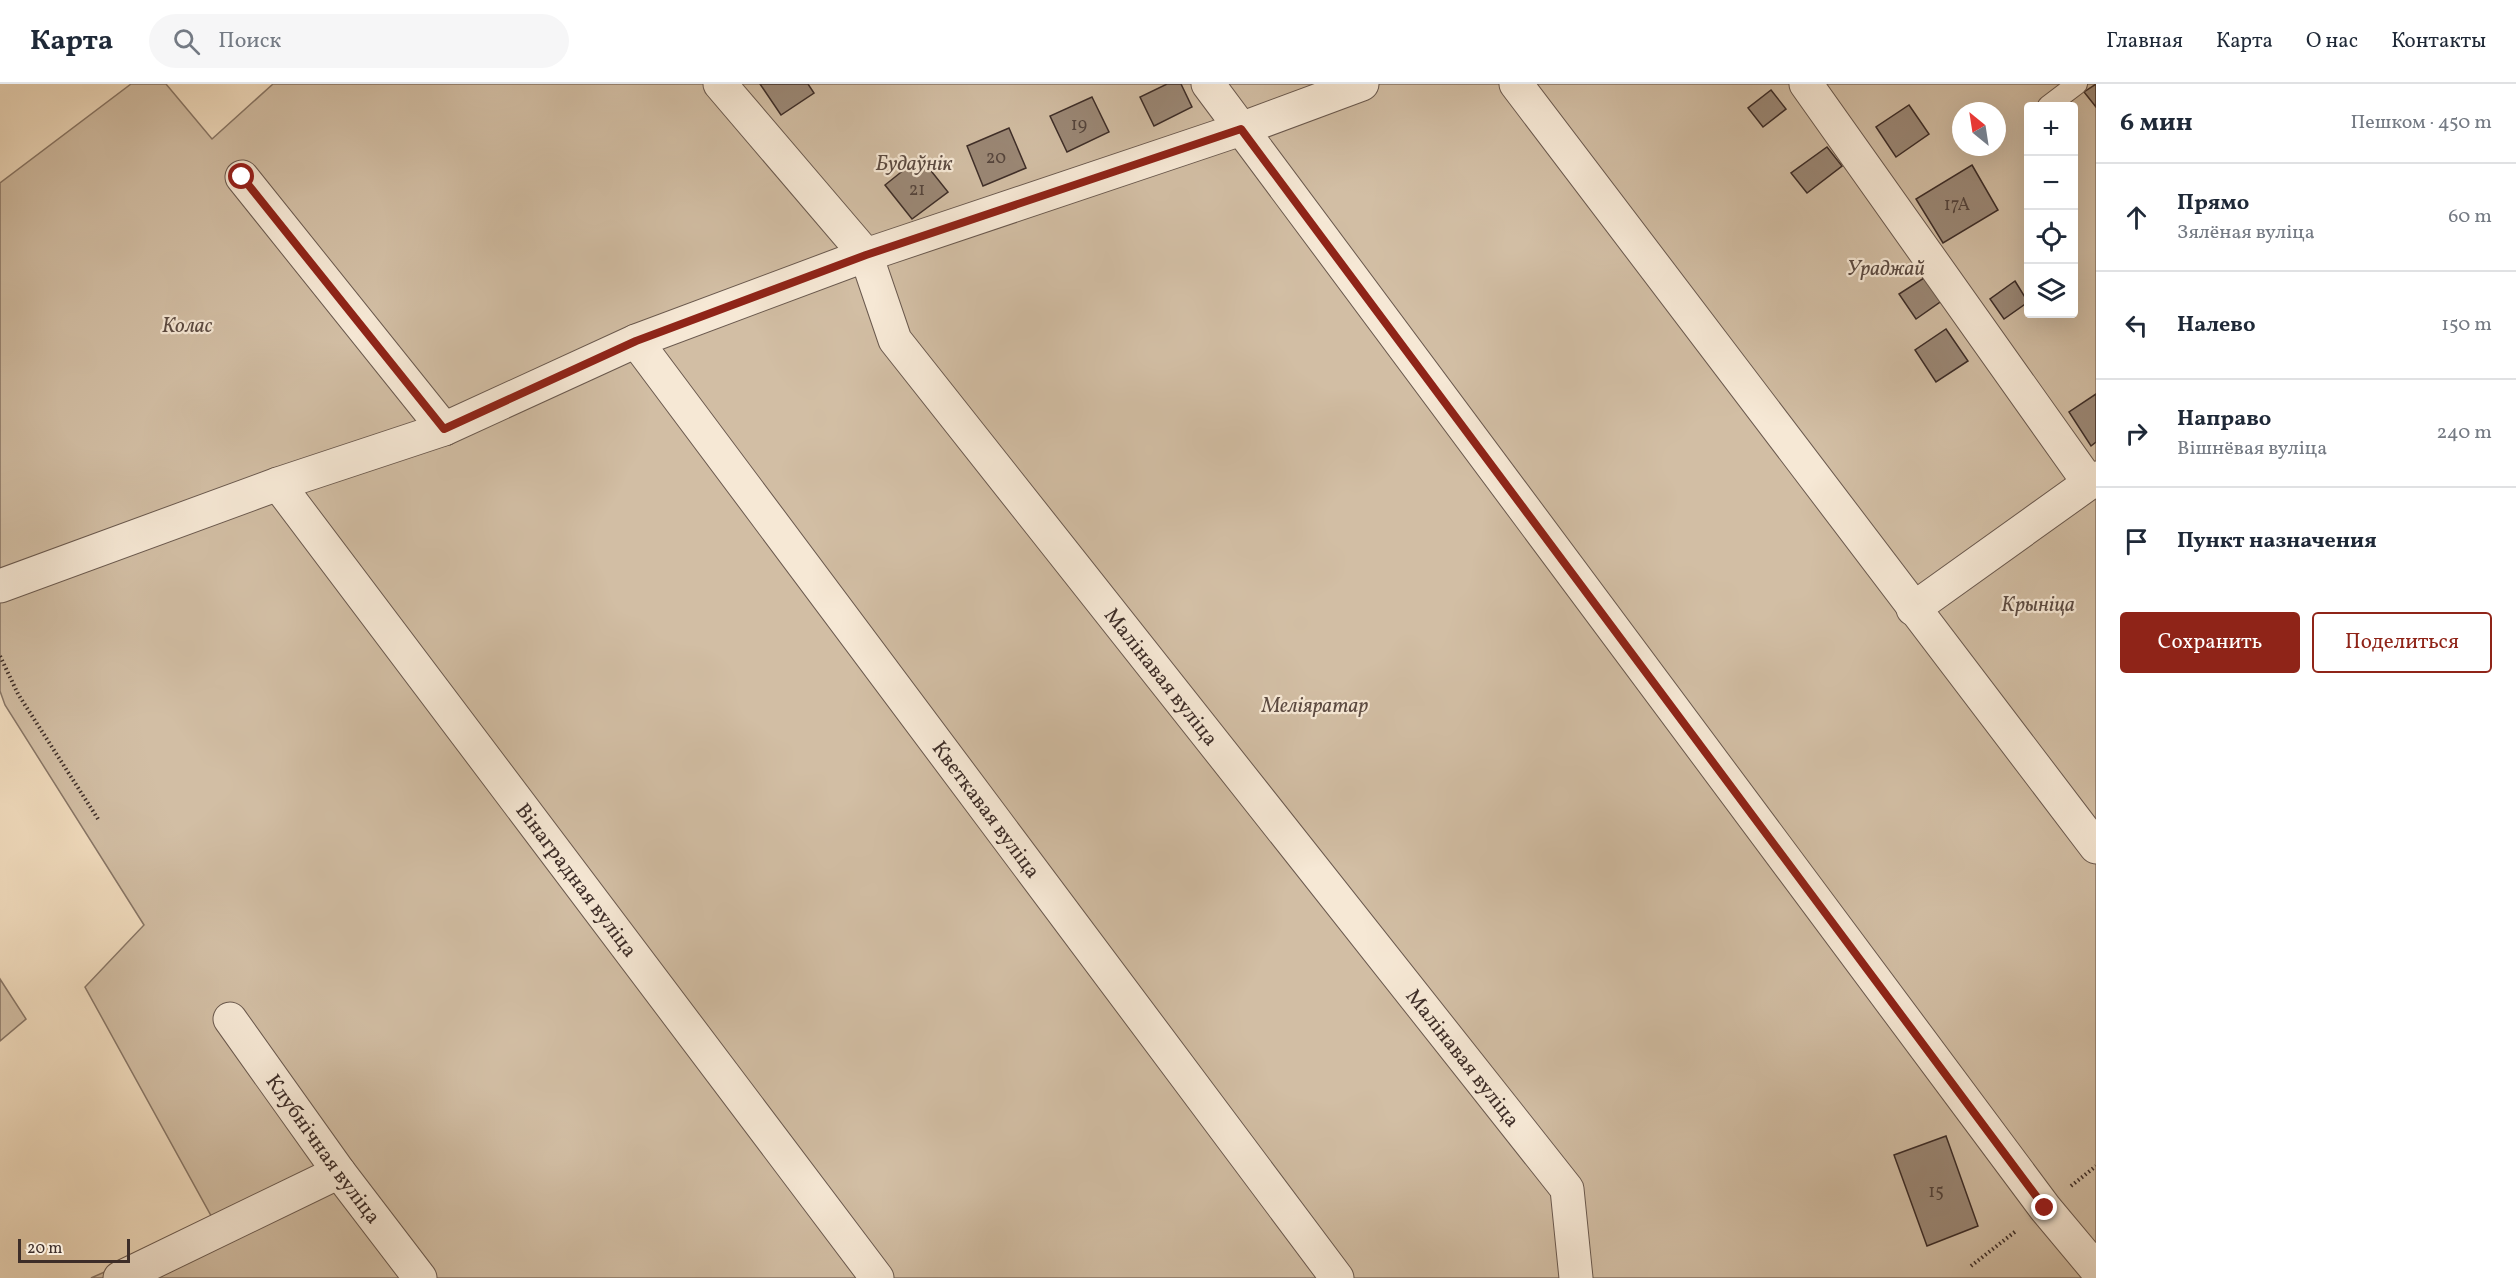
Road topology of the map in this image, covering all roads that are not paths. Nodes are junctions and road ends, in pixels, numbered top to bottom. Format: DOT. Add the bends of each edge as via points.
graph roads {
  1 [pos="720,84"];
  2 [pos="1208,84"];
  3 [pos="1362,84"];
  4 [pos="1516,84"];
  5 [pos="1806,84"];
  6 [pos="2077,84"];
  7 [pos="2053,102"];
  8 [pos="1241,129"];
  9 [pos="242,177"];
  10 [pos="866,255"];
  11 [pos="636,341"];
  12 [pos="444,429"];
  13 [pos="2092,480"];
  14 [pos="278,484"];
  15 [pos="0,586"];
  16 [pos="1913,609"];
  17 [pos="2096,847"];
  18 [pos="230,1019"];
  19 [pos="339,1172"];
  20 [pos="2096,1269"];
  21 [pos="120,1278"];
  22 [pos="420,1278"];
  23 [pos="877,1278"];
  24 [pos="1337,1278"];
  25 [pos="1575,1278"];
  1 -- 10 [label="street, Малінавая вуліца"];
  2 -- 8 [label="street"];
  3 -- 8 [label="street"];
  4 -- 16 [label="street"];
  5 -- 13 [label="street"];
  6 -- 7 [label="lane"];
  8 -- 10 [label="street"];
  8 -- 20 [label="street" via="2045,1208"];
  9 -- 12 [label="street"];
  10 -- 11 [label="street"];
  10 -- 25 [label="street, Малінавая вуліца" via="895,340 1567,1189"];
  11 -- 12 [label="street"];
  11 -- 24 [label="street, Кветкавая вуліца"];
  12 -- 14 [label="street"];
  13 -- 16 [label="street"];
  14 -- 15 [label="street"];
  14 -- 23 [label="street, Вінаградная вуліца"];
  16 -- 17 [label="street"];
  18 -- 19 [label="street, Клубнічная вуліца"];
  19 -- 21 [label="street"];
  19 -- 22 [label="street, Клубнічная вуліца"];
}
